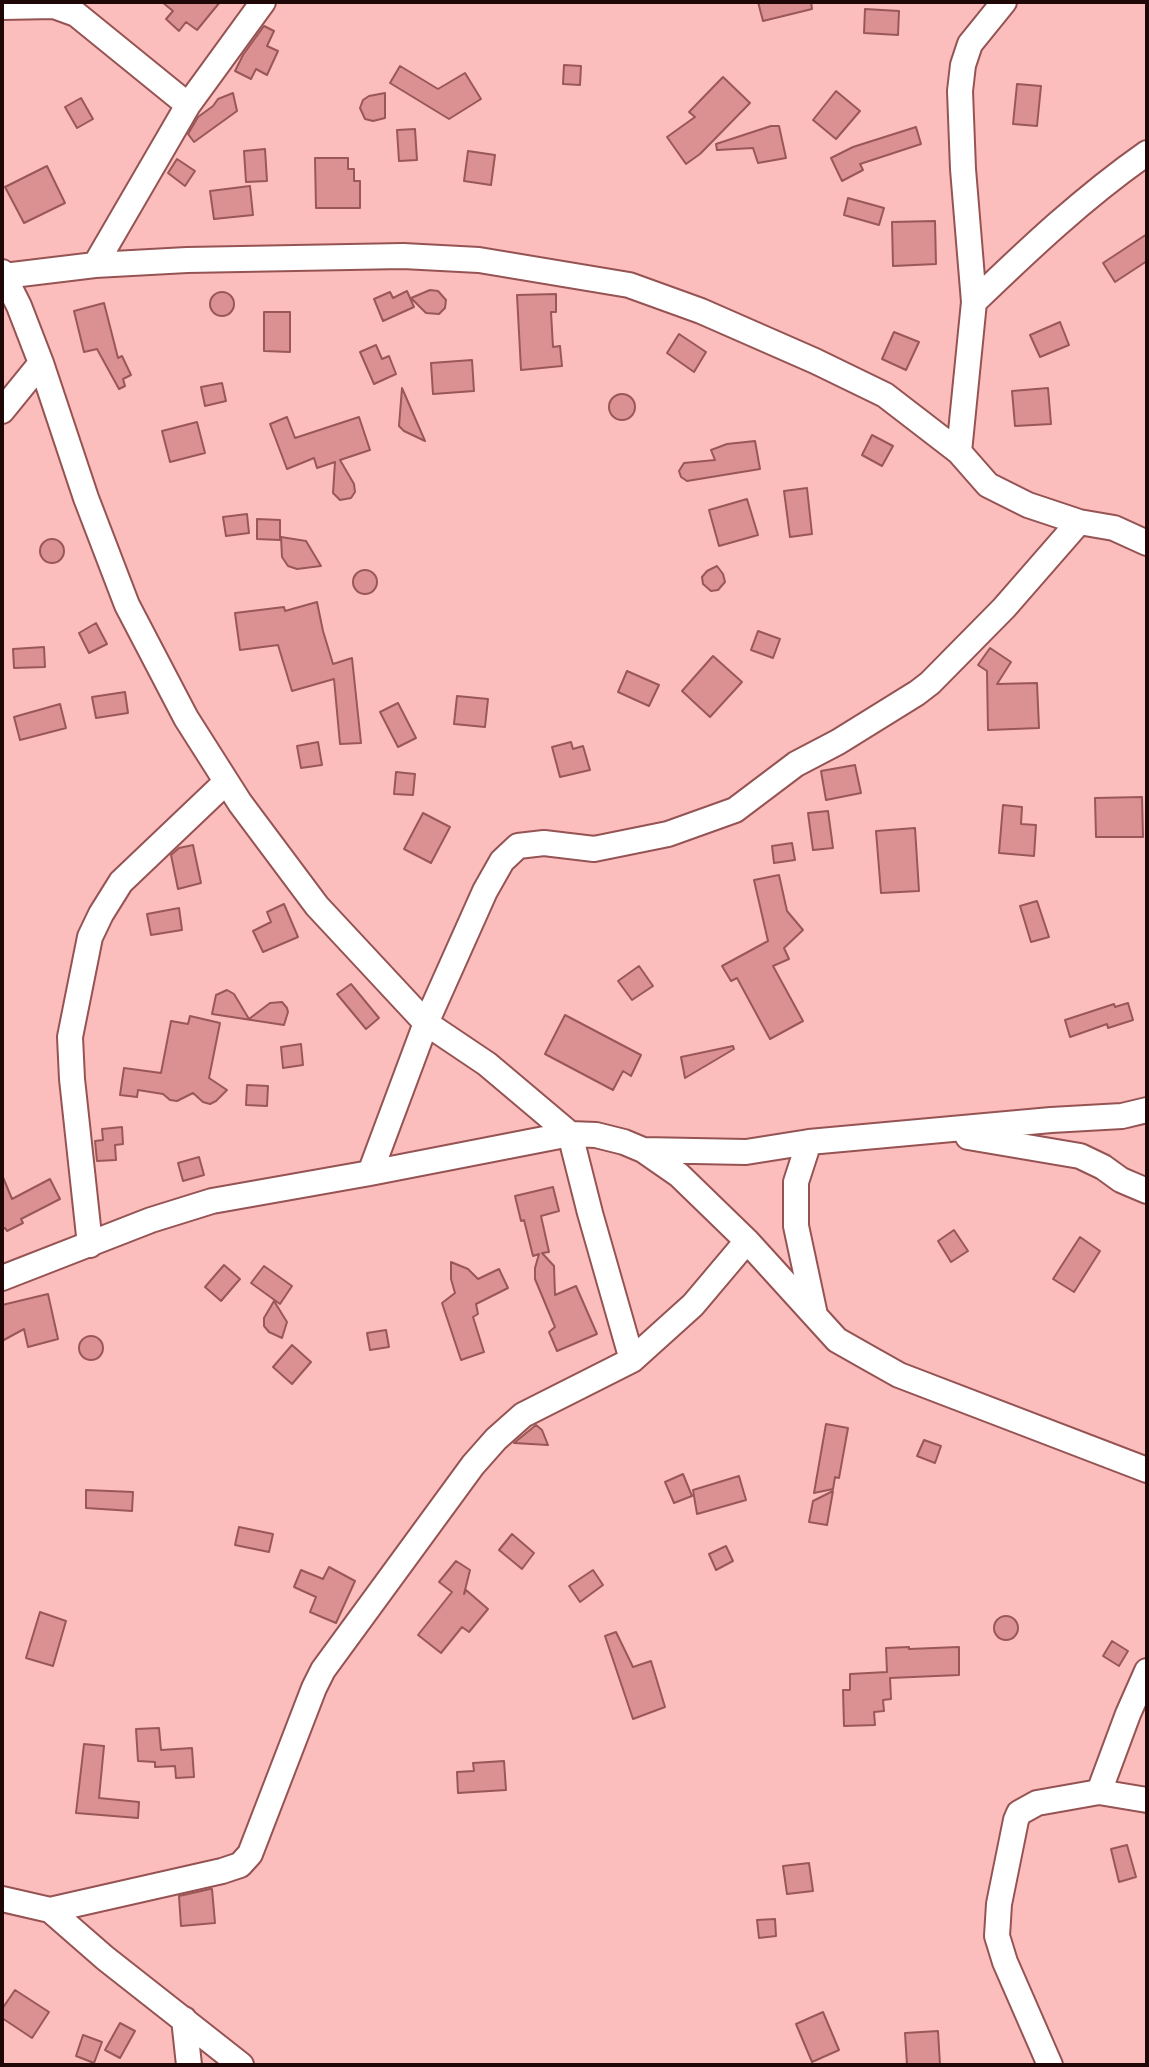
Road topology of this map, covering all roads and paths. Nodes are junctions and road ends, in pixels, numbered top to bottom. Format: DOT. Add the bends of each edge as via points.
graph roads {
  1 [pos="263,2"];
  2 [pos="1004,2"];
  3 [pos="2,7"];
  4 [pos="188,105"];
  5 [pos="1147,153"];
  6 [pos="95,265"];
  7 [pos="3,274"];
  8 [pos="974,302"];
  9 [pos="41,363"];
  10 [pos="2,411"];
  11 [pos="959,452"];
  12 [pos="1079,522"];
  13 [pos="1147,543"];
  14 [pos="226,782"];
  15 [pos="426,1023"];
  16 [pos="1147,1110"];
  17 [pos="934,1131"];
  18 [pos="570,1134"];
  19 [pos="809,1142"];
  20 [pos="643,1150"];
  21 [pos="370,1173"];
  22 [pos="1147,1191"];
  23 [pos="747,1241"];
  24 [pos="90,1245"];
  25 [pos="2,1278"];
  26 [pos="815,1317"];
  27 [pos="632,1360"];
  28 [pos="1147,1470"];
  29 [pos="1147,1671"];
  30 [pos="1099,1792"];
  31 [pos="1147,1800"];
  32 [pos="2,1899"];
  33 [pos="50,1910"];
  34 [pos="184,2019"];
  35 [pos="189,2065"];
  36 [pos="241,2065"];
  37 [pos="1050,2065"];
  1 -- 4 [label="street"];
  2 -- 8 [label="street" via="970,44 960,91"];
  3 -- 4 [label="street" via="54,6 76,14"];
  4 -- 6 [label="street"];
  5 -- 8 [label="street" via="1045,234"];
  6 -- 7 [label="street"];
  6 -- 11 [label="street" via="403,256 479,260 629,285 701,311 885,395"];
  7 -- 9 [label="street"];
  8 -- 11 [label="street"];
  9 -- 10 [label="street"];
  9 -- 14 [label="street" via="127,605"];
  11 -- 12 [label="street" via="988,485"];
  12 -- 13 [label="street" via="1114,528"];
  12 -- 15 [label="street" via="930,683 796,764 735,810 668,834 594,849 544,843 518,846 502,861 485,891"];
  14 -- 15 [label="street" via="317,906"];
  14 -- 24 [label="street" via="121,882 90,937 70,1037"];
  15 -- 18 [label="street" via="487,1064"];
  15 -- 21 [label="street"];
  16 -- 17 [label="street"];
  17 -- 19 [label="street"];
  17 -- 22 [label="street" via="1080,1156"];
  18 -- 20 [label="street" via="596,1135"];
  18 -- 21 [label="street"];
  18 -- 27 [label="street"];
  19 -- 20 [label="street" via="746,1152"];
  19 -- 26 [label="street" via="796,1182 796,1226"];
  20 -- 23 [label="street" via="679,1175"];
  21 -- 24 [label="street" via="212,1201"];
  23 -- 26 [label="street"];
  23 -- 27 [label="street" via="693,1305"];
  24 -- 25 [label="street"];
  26 -- 28 [label="street" via="837,1340 899,1375"];
  27 -- 33 [label="street" via="523,1415 473,1465 323,1670 250,1854 240,1865"];
  29 -- 30 [label="street"];
  30 -- 31 [label="street"];
  30 -- 37 [label="street" via="1037,1803 1019,1813 1003,1879 997,1936"];
  32 -- 33 [label="street"];
  33 -- 34 [label="street"];
  34 -- 35 [label="street"];
  34 -- 36 [label="street"];
}
